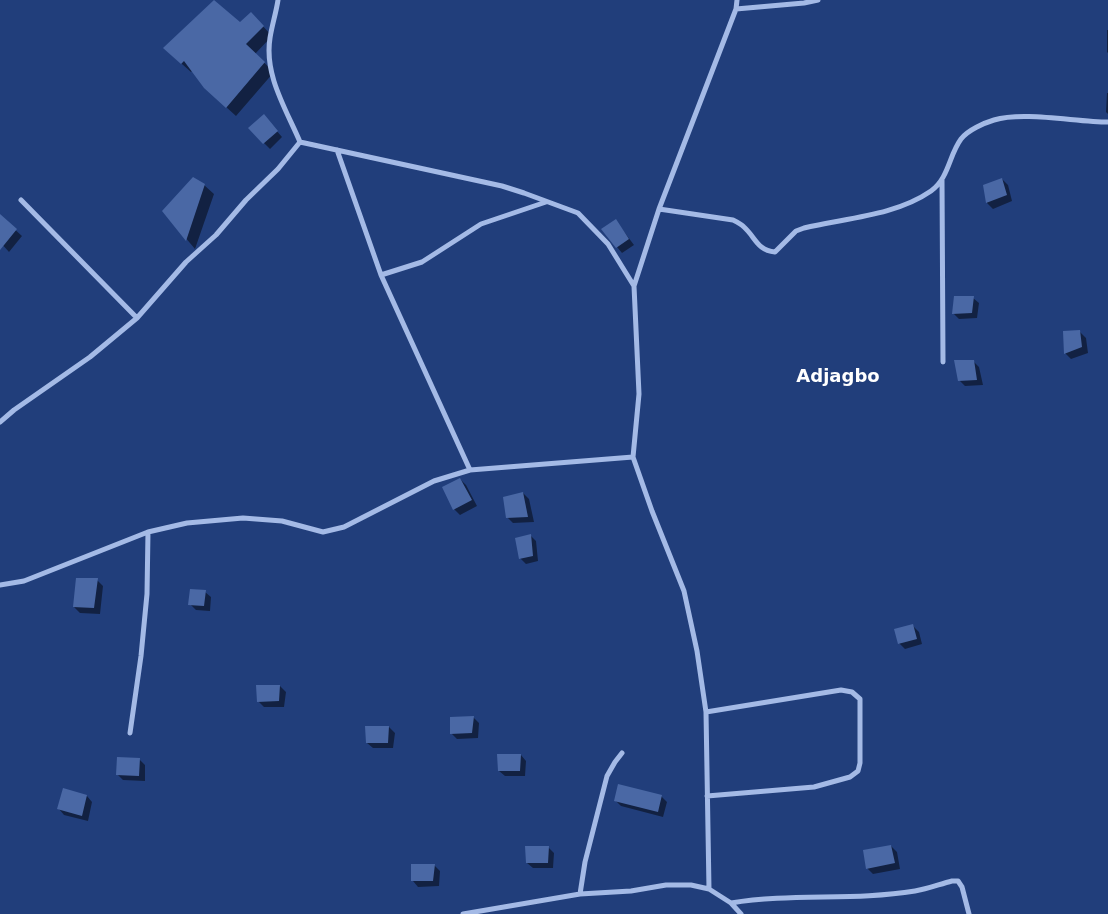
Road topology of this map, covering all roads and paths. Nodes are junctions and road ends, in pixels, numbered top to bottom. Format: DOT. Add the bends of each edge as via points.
graph roads {
  1 [pos="278,0"];
  2 [pos="737,0"];
  3 [pos="818,0"];
  4 [pos="736,9"];
  5 [pos="1108,122"];
  6 [pos="300,142"];
  7 [pos="337,150"];
  8 [pos="942,180"];
  9 [pos="20,200"];
  10 [pos="546,202"];
  11 [pos="659,209"];
  12 [pos="381,275"];
  13 [pos="634,286"];
  14 [pos="137,318"];
  15 [pos="943,362"];
  16 [pos="0,422"];
  17 [pos="633,457"];
  18 [pos="470,470"];
  19 [pos="148,532"];
  20 [pos="0,585"];
  21 [pos="706,712"];
  22 [pos="130,733"];
  23 [pos="622,753"];
  24 [pos="707,796"];
  25 [pos="709,889"];
  26 [pos="580,894"];
  27 [pos="731,903"];
  28 [pos="463,914"];
  29 [pos="741,914"];
  30 [pos="969,914"];
  1 -- 6 [label="street" via="270,40 271,66 279,97"];
  2 -- 4 [label="street"];
  3 -- 4 [label="street"];
  4 -- 11 [label="street"];
  5 -- 8 [label="street" via="1021,117 995,120 962,138"];
  6 -- 7 [label="street"];
  6 -- 14 [label="street"];
  7 -- 10 [label="street" via="502,186"];
  7 -- 12 [label="street"];
  8 -- 11 [label="street" via="905,204 796,231 775,252 760,248 743,226 733,220"];
  8 -- 15 [label="street"];
  9 -- 14 [label="street"];
  10 -- 12 [label="street" via="481,224 422,262"];
  10 -- 13 [label="street" via="578,213 608,244"];
  11 -- 13 [label="street"];
  12 -- 18 [label="street"];
  13 -- 17 [label="street" via="639,394"];
  14 -- 16 [label="street" via="90,357"];
  17 -- 18 [label="street"];
  17 -- 21 [label="street" via="684,591"];
  18 -- 19 [label="street" via="434,481 344,527 323,532 282,521 244,518 187,523"];
  19 -- 20 [label="street" via="24,581"];
  19 -- 22 [label="street" via="147,594"];
  21 -- 24 [label="street"];
  21 -- 24 [label="street" via="841,690 852,692 860,699 860,763 858,771 850,777 814,787"];
  23 -- 26 [label="street" via="607,776"];
  24 -- 25 [label="street"];
  25 -- 26 [label="street" via="666,885"];
  25 -- 27 [label="street"];
  26 -- 28 [label="street"];
  27 -- 29 [label="street"];
  27 -- 30 [label="street" via="796,896 916,891 958,881"];
}
